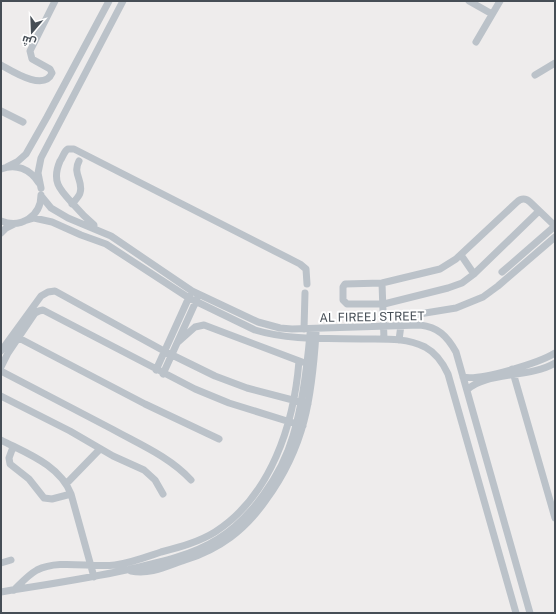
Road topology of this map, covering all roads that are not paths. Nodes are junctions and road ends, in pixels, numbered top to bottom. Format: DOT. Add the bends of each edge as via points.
graph roads {
  1 [pos="55,1"];
  2 [pos="109,1"];
  3 [pos="123,1"];
  4 [pos="469,1"];
  5 [pos="500,1"];
  6 [pos="492,14"];
  7 [pos="476,42"];
  8 [pos="555,63"];
  9 [pos="1,65"];
  10 [pos="535,75"];
  11 [pos="1,110"];
  12 [pos="23,122"];
  13 [pos="79,160"];
  14 [pos="4,168"];
  15 [pos="41,188"];
  16 [pos="42,197"];
  17 [pos="72,204"];
  18 [pos="540,211"];
  19 [pos="1,221"];
  20 [pos="24,222"];
  21 [pos="14,224"];
  22 [pos="555,226"];
  23 [pos="92,228"];
  24 [pos="1,233"];
  25 [pos="85,236"];
  26 [pos="111,236"];
  27 [pos="555,238"];
  28 [pos="106,244"];
  29 [pos="460,255"];
  30 [pos="502,272"];
  31 [pos="474,274"];
  32 [pos="382,283"];
  33 [pos="307,284"];
  34 [pos="192,291"];
  35 [pos="305,293"];
  36 [pos="200,295"];
  37 [pos="189,298"];
  38 [pos="196,302"];
  39 [pos="384,304"];
  40 [pos="402,325"];
  41 [pos="384,326"];
  42 [pos="310,329"];
  43 [pos="16,336"];
  44 [pos="312,338"];
  45 [pos="384,339"];
  46 [pos="399,340"];
  47 [pos="177,343"];
  48 [pos="1,351"];
  49 [pos="164,351"];
  50 [pos="555,353"];
  51 [pos="172,355"];
  52 [pos="299,361"];
  53 [pos="555,363"];
  54 [pos="310,366"];
  55 [pos="1,367"];
  56 [pos="156,370"];
  57 [pos="1,371"];
  58 [pos="512,372"];
  59 [pos="163,374"];
  60 [pos="463,377"];
  61 [pos="466,390"];
  62 [pos="1,396"];
  63 [pos="294,401"];
  64 [pos="305,404"];
  65 [pos="289,422"];
  66 [pos="300,425"];
  67 [pos="219,439"];
  68 [pos="1,440"];
  69 [pos="13,447"];
  70 [pos="100,449"];
  71 [pos="191,480"];
  72 [pos="66,484"];
  73 [pos="71,494"];
  74 [pos="163,494"];
  75 [pos="555,518"];
  76 [pos="11,560"];
  77 [pos="1,563"];
  78 [pos="90,565"];
  79 [pos="94,577"];
  80 [pos="13,590"];
  81 [pos="1,592"];
  82 [pos="516,613"];
  83 [pos="530,613"];
  1 -- 9 [label="street" via="30,51 30,56 34,60 50,69 50,76 33,81"];
  2 -- 14 [label="street" via="26,154"];
  3 -- 15 [label="street" via="40,158 38,173"];
  4 -- 6 [label="street"];
  5 -- 6 [label="street"];
  6 -- 7 [label="street"];
  8 -- 10 [label="street"];
  11 -- 12 [label="street"];
  13 -- 17 [label="street" via="76,171 81,190"];
  14 -- 15 [label="street" via="18,167 28,171 36,178"];
  15 -- 16 [label="street"];
  16 -- 20 [label="street" via="36,212"];
  16 -- 23 [label="street, AL FIREEJ STREET" via="51,208"];
  17 -- 23 [label="street" via="94,225"];
  17 -- 33 [label="street" via="60,190 56,176 64,152 70,148 300,264 306,269"];
  18 -- 22 [label="street"];
  18 -- 29 [label="street" via="528,200 519,200"];
  18 -- 31 [label="street"];
  19 -- 21 [label="street"];
  20 -- 21 [label="street, AL FIREEJ STREET"];
  20 -- 25 [label="street, AL FIREEJ STREET" via="34,218 46,220"];
  21 -- 24 [label="street"];
  22 -- 30 [label="street"];
  23 -- 25 [label="street"];
  23 -- 26 [label="street, AL FIREEJ STREET"];
  25 -- 28 [label="street, AL FIREEJ STREET"];
  26 -- 28 [label="street"];
  26 -- 34 [label="street, AL FIREEJ STREET"];
  27 -- 40 [label="street" via="483,297 456,308 410,316"];
  28 -- 37 [label="street, AL FIREEJ STREET"];
  29 -- 31 [label="street"];
  29 -- 32 [label="street" via="440,269"];
  31 -- 39 [label="street" via="462,283 448,288"];
  32 -- 39 [label="street"];
  32 -- 39 [label="street" via="345,284 343,299 347,304"];
  34 -- 36 [label="street, AL FIREEJ STREET"];
  34 -- 37 [label="street"];
  35 -- 42 [label="street"];
  36 -- 38 [label="street"];
  36 -- 42 [label="street, AL FIREEJ STREET" via="269,326"];
  37 -- 38 [label="street, AL FIREEJ STREET"];
  37 -- 49 [label="street"];
  38 -- 44 [label="street, AL FIREEJ STREET" via="266,334"];
  38 -- 47 [label="street"];
  39 -- 41 [label="street"];
  40 -- 41 [label="street, AL FIREEJ STREET"];
  40 -- 46 [label="street"];
  40 -- 60 [label="street, AL FIREEJ STREET" via="429,326 446,335 456,352"];
  41 -- 42 [label="street, AL FIREEJ STREET"];
  41 -- 45 [label="street"];
  42 -- 44 [label="street"];
  43 -- 48 [label="street"];
  43 -- 49 [label="street" via="41,296 55,291"];
  43 -- 55 [label="street"];
  43 -- 56 [label="street" via="35,313 43,310"];
  43 -- 67 [label="street" via="145,404"];
  44 -- 45 [label="street, AL FIREEJ STREET"];
  44 -- 54 [label="street"];
  45 -- 46 [label="street, AL FIREEJ STREET"];
  46 -- 82 [label="street, AL FIREEJ STREET" via="426,348 439,359 448,374"];
  47 -- 51 [label="street"];
  47 -- 52 [label="street" via="195,327 204,325"];
  49 -- 51 [label="street"];
  49 -- 56 [label="street"];
  50 -- 58 [label="street"];
  51 -- 59 [label="street"];
  51 -- 63 [label="street" via="231,382"];
  52 -- 54 [label="street"];
  52 -- 63 [label="street"];
  53 -- 58 [label="street" via="536,371"];
  54 -- 64 [label="street"];
  56 -- 59 [label="street"];
  57 -- 71 [label="street" via="148,449 173,464"];
  58 -- 60 [label="street" via="476,378"];
  58 -- 61 [label="street" via="482,381"];
  58 -- 75 [label="street"];
  59 -- 65 [label="street" via="229,403"];
  60 -- 61 [label="street, AL FIREEJ STREET"];
  61 -- 83 [label="street, AL FIREEJ STREET"];
  62 -- 70 [label="street"];
  63 -- 64 [label="street"];
  63 -- 65 [label="street"];
  64 -- 66 [label="street"];
  65 -- 66 [label="street"];
  65 -- 78 [label="street" via="279,450 264,479 245,505 222,526 198,540 136,560 113,565"];
  66 -- 79 [label="street" via="267,494 242,529 211,550 194,557 153,570 127,570"];
  68 -- 69 [label="street"];
  69 -- 72 [label="street" via="50,467"];
  69 -- 73 [label="street" via="9,462 29,479 42,496 52,499"];
  70 -- 72 [label="street"];
  70 -- 74 [label="street" via="144,470 155,480"];
  72 -- 73 [label="street"];
  73 -- 78 [label="street"];
  76 -- 77 [label="street"];
  78 -- 79 [label="street"];
  78 -- 80 [label="street" via="42,568"];
  79 -- 80 [label="street"];
  80 -- 81 [label="street"];
}
